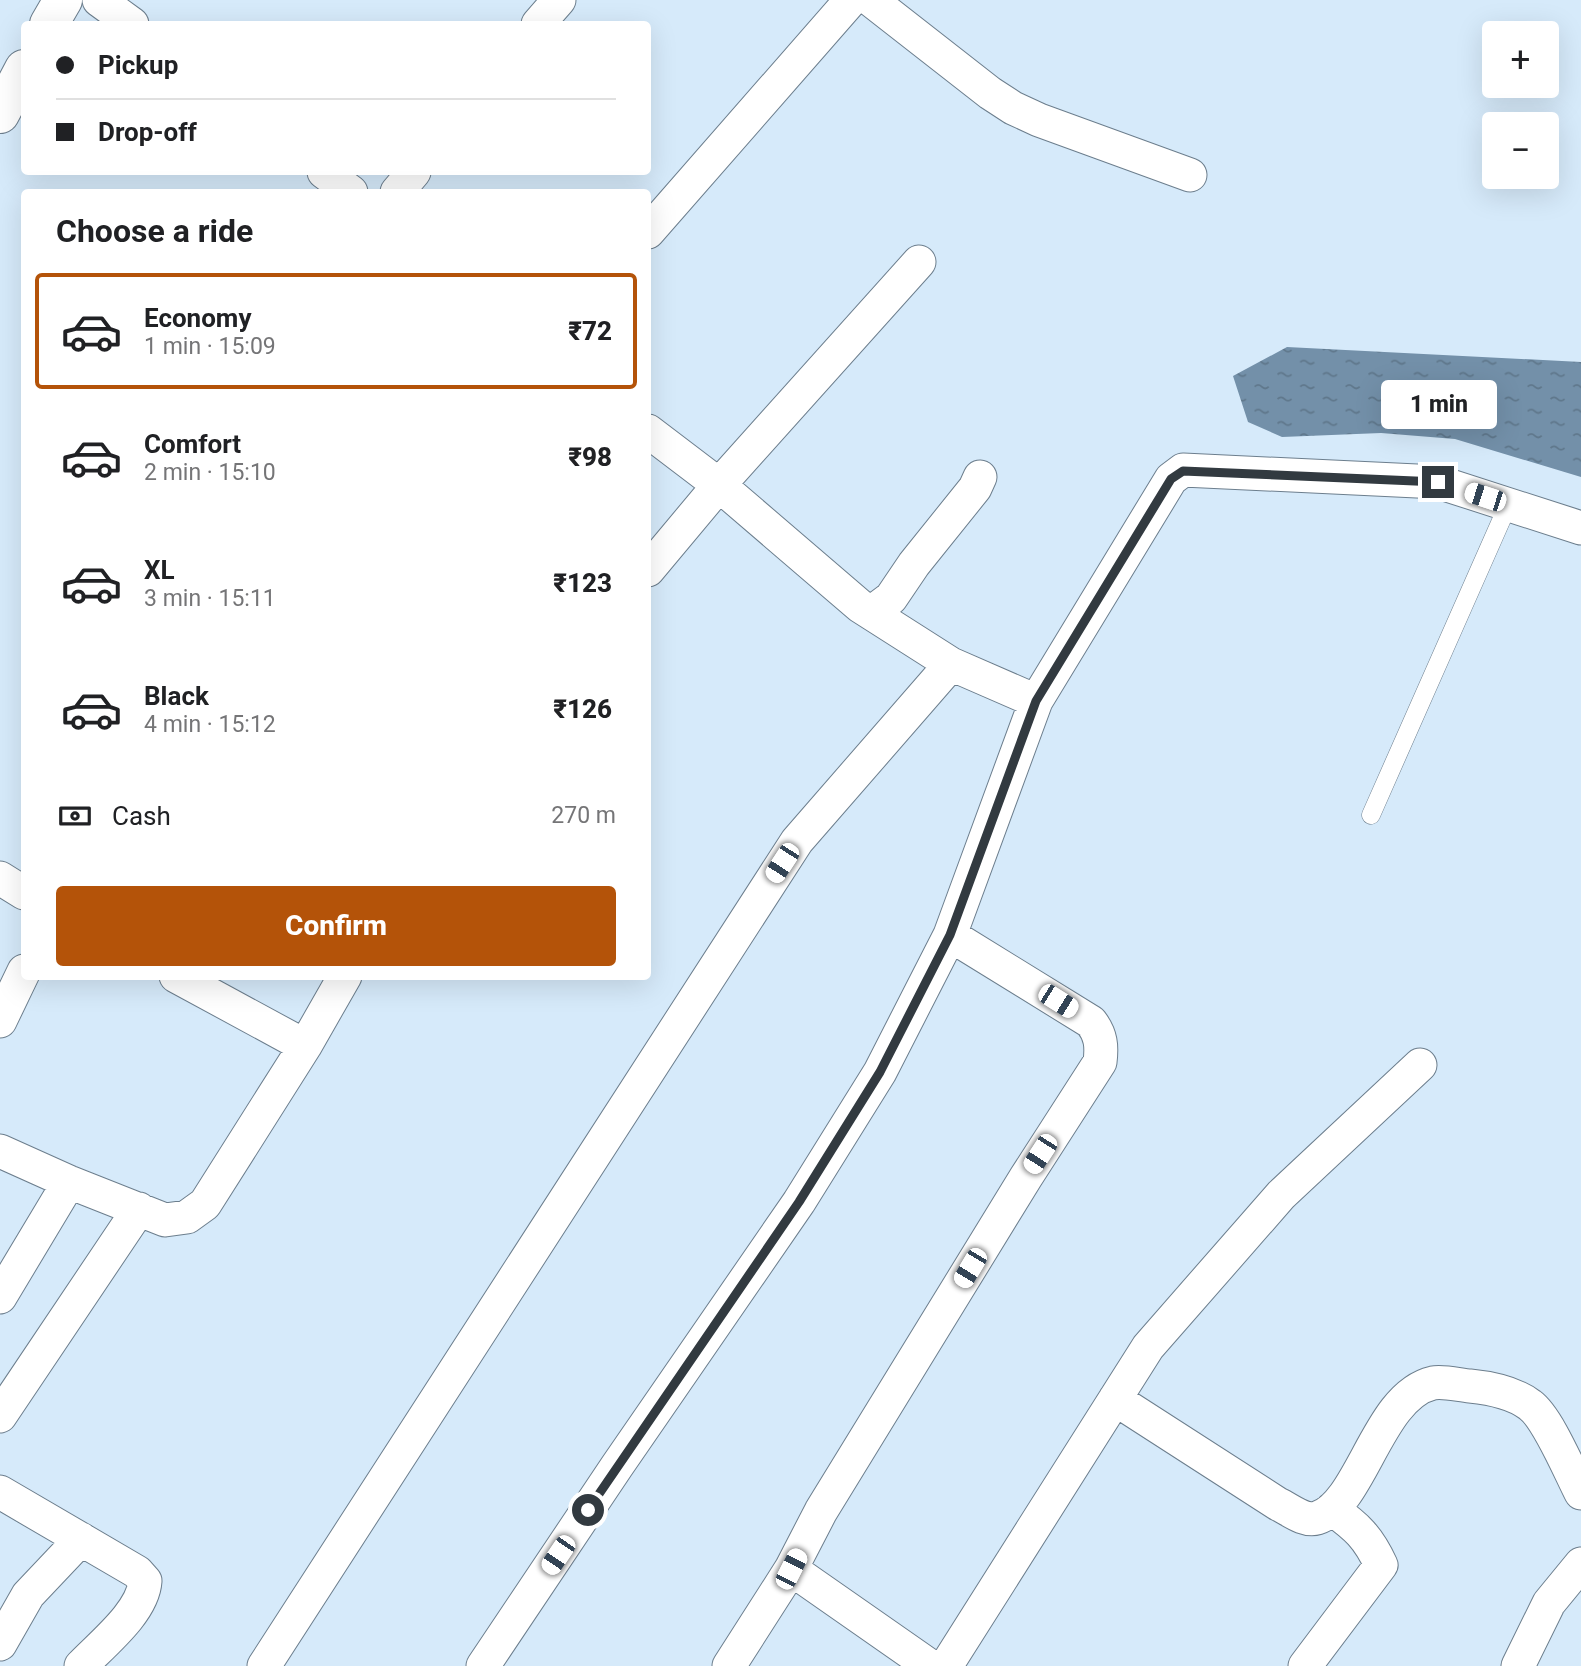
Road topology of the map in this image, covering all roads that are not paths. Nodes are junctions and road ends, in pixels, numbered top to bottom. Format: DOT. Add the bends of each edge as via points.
graph roads {
  1 [pos="63,0"];
  2 [pos="100,0"];
  3 [pos="559,0"];
  4 [pos="851,0"];
  5 [pos="871,0"];
  6 [pos="51,21"];
  7 [pos="127,21"];
  8 [pos="541,21"];
  9 [pos="21,75"];
  10 [pos="0,114"];
  11 [pos="328,175"];
  12 [pos="411,175"];
  13 [pos="1190,175"];
  14 [pos="347,189"];
  15 [pos="400,189"];
  16 [pos="651,229"];
  17 [pos="919,262"];
  18 [pos="651,433"];
  19 [pos="980,477"];
  20 [pos="719,485"];
  21 [pos="1508,505"];
  22 [pos="1581,528"];
  23 [pos="651,566"];
  24 [pos="871,613"];
  25 [pos="951,664"];
  26 [pos="1036,701"];
  27 [pos="1371,816"];
  28 [pos="0,878"];
  29 [pos="21,891"];
  30 [pos="950,935"];
  31 [pos="21,977"];
  32 [pos="183,980"];
  33 [pos="343,980"];
  34 [pos="0,1021"];
  35 [pos="305,1046"];
  36 [pos="1420,1065"];
  37 [pos="0,1151"];
  38 [pos="68,1182"];
  39 [pos="139,1209"];
  40 [pos="0,1297"];
  41 [pos="1115,1399"];
  42 [pos="0,1416"];
  43 [pos="0,1492"];
  44 [pos="1581,1493"];
  45 [pos="1332,1509"];
  46 [pos="81,1539"];
  47 [pos="1581,1564"];
  48 [pos="791,1569"];
  49 [pos="0,1644"];
  50 [pos="81,1666"];
  51 [pos="264,1666"];
  52 [pos="484,1666"];
  53 [pos="729,1666"];
  54 [pos="930,1666"];
  55 [pos="946,1666"];
  56 [pos="1305,1666"];
  57 [pos="1518,1666"];
  1 -- 6 [label="street"];
  2 -- 7 [label="street"];
  3 -- 8 [label="street"];
  4 -- 16 [label="street"];
  5 -- 13 [label="street" via="1013,108"];
  9 -- 10 [label="street"];
  11 -- 14 [label="street"];
  12 -- 15 [label="street"];
  17 -- 20 [label="street"];
  18 -- 20 [label="street"];
  19 -- 24 [label="street" via="891,598"];
  20 -- 23 [label="street"];
  20 -- 24 [label="street"];
  21 -- 22 [label="street"];
  21 -- 26 [label="street" via="1438,482 1183,471 1171,479"];
  21 -- 27 [label="lane"];
  24 -- 25 [label="street"];
  25 -- 26 [label="street"];
  25 -- 51 [label="street" via="797,841"];
  26 -- 30 [label="street"];
  28 -- 29 [label="street"];
  30 -- 48 [label="street" via="1091,1022 1102,1047 1100,1062 821,1511"];
  30 -- 52 [label="street" via="880,1072 799,1202"];
  31 -- 34 [label="street"];
  32 -- 35 [label="street"];
  33 -- 35 [label="street"];
  35 -- 39 [label="street" via="198,1211 165,1220"];
  36 -- 41 [label="street" via="1281,1195 1148,1347"];
  37 -- 38 [label="street"];
  38 -- 39 [label="street"];
  38 -- 40 [label="street"];
  39 -- 42 [label="street"];
  41 -- 45 [label="street" via="1278,1504 1306,1518"];
  41 -- 55 [label="street"];
  43 -- 46 [label="street"];
  44 -- 45 [label="street" via="1532,1406 1491,1388 1434,1382 1409,1394 1394,1412"];
  45 -- 56 [label="street" via="1371,1543 1381,1565"];
  46 -- 49 [label="street" via="28,1595"];
  46 -- 50 [label="street" via="145,1581 137,1607"];
  47 -- 57 [label="street" via="1549,1604"];
  48 -- 53 [label="street"];
  48 -- 54 [label="street"];
}
